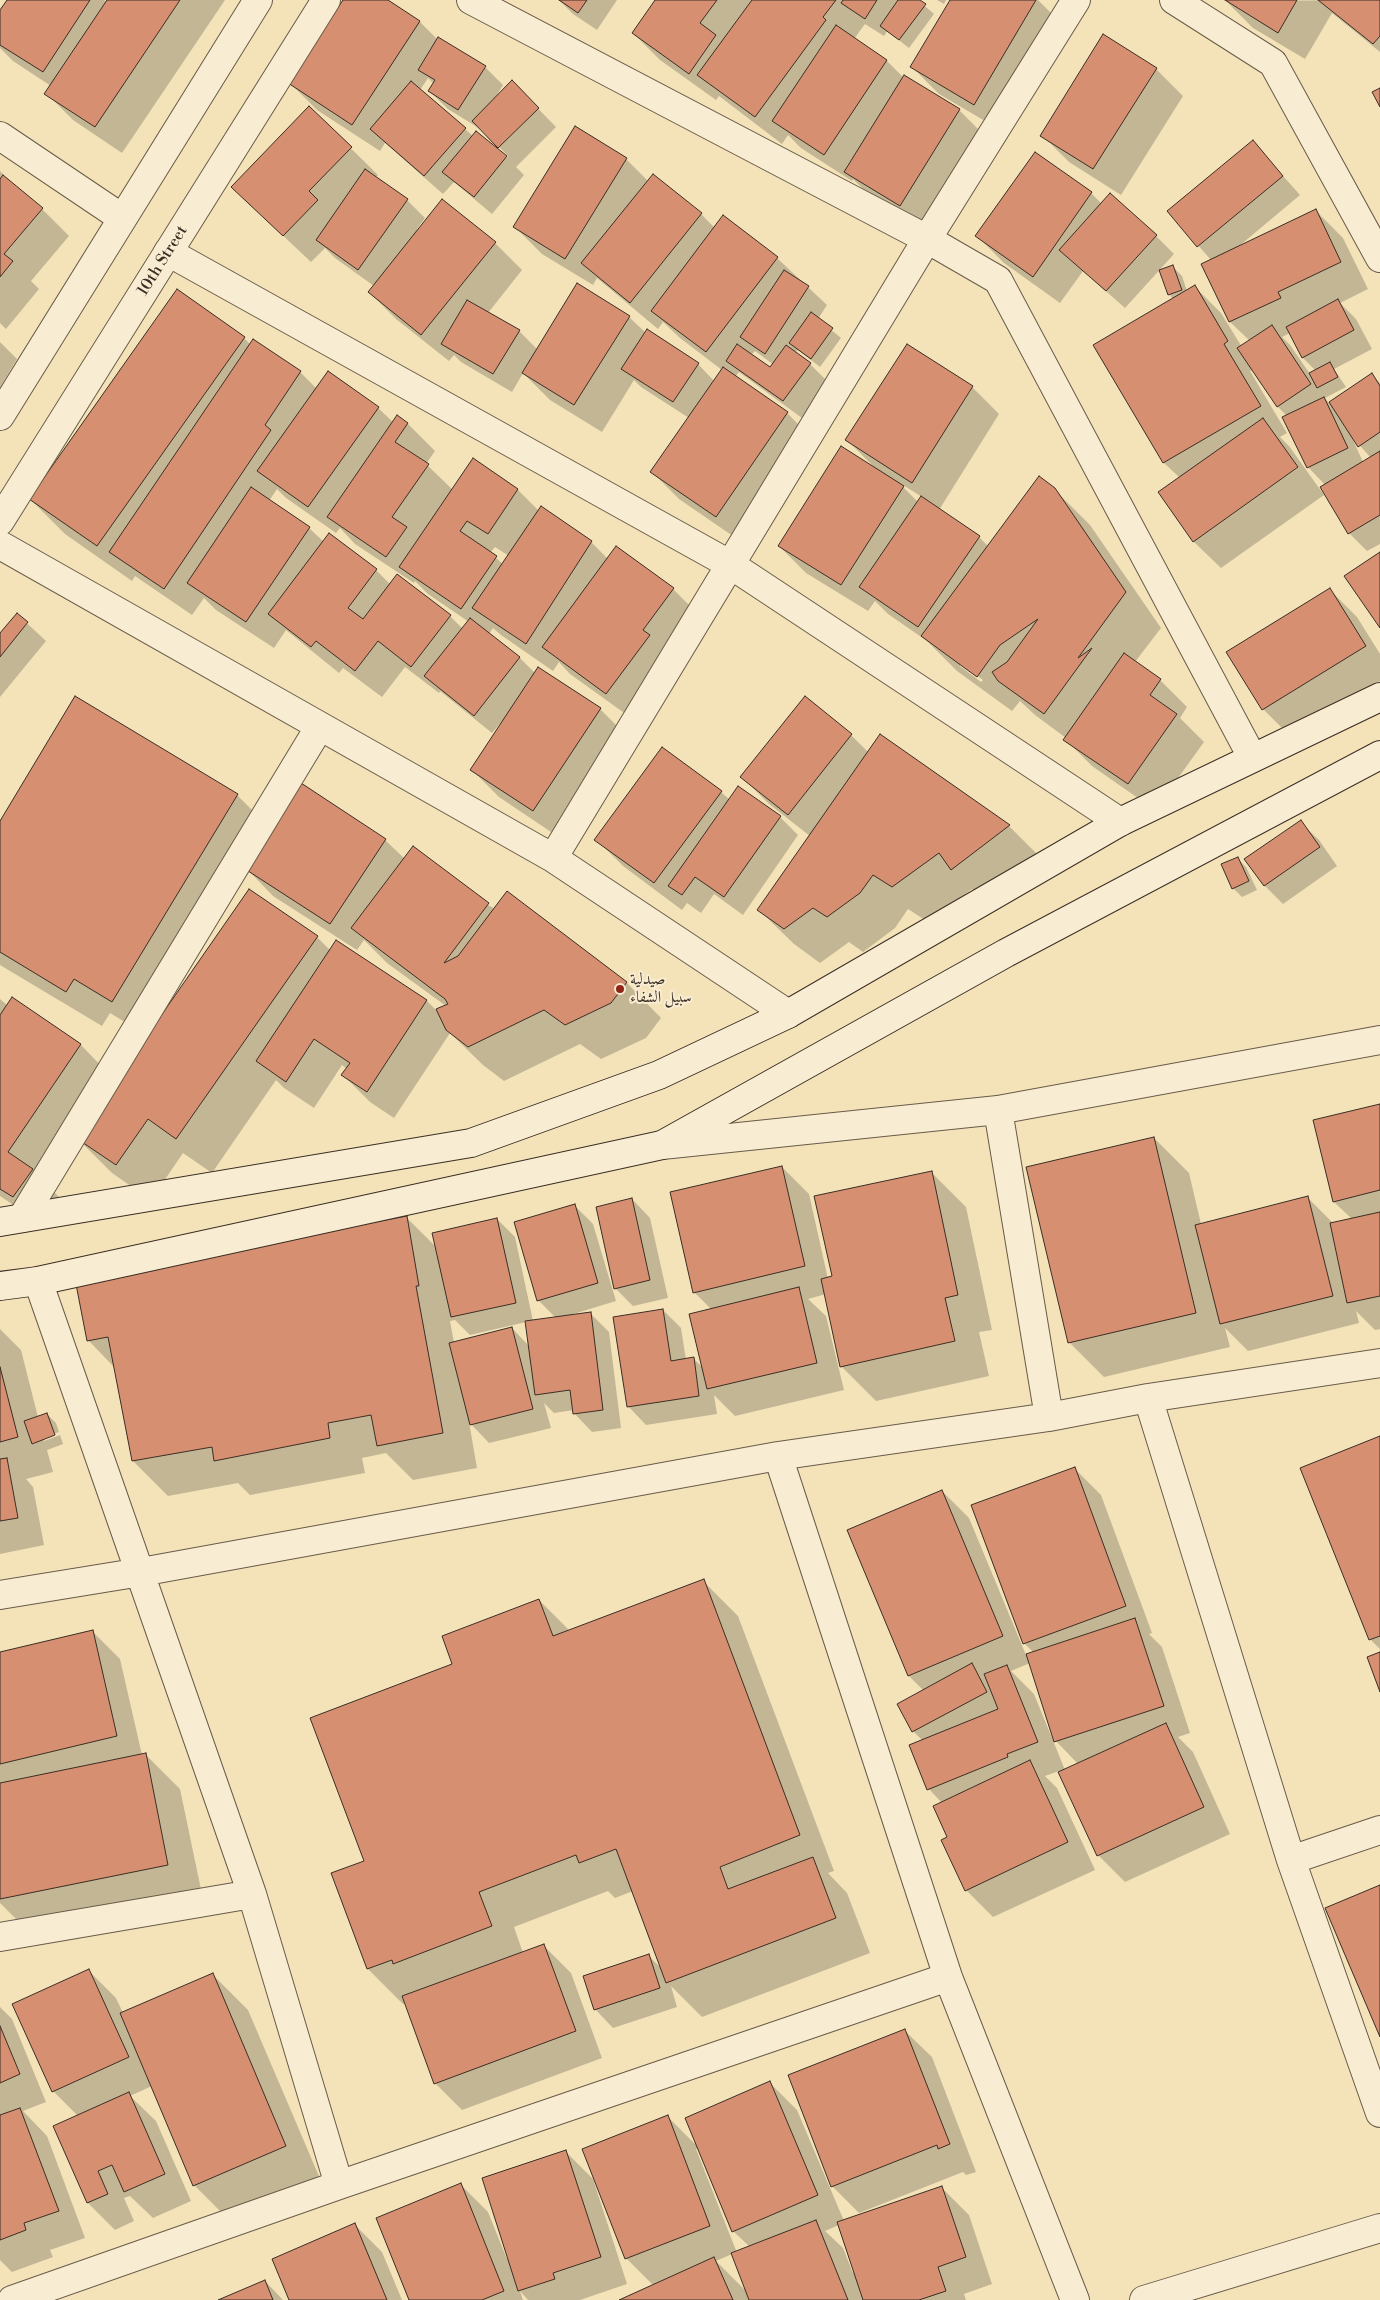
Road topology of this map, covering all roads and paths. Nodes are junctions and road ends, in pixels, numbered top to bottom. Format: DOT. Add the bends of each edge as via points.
graph roads {
  1 [pos="258,0"];
  2 [pos="326,0"];
  3 [pos="471,0"];
  4 [pos="1076,0"];
  5 [pos="1174,0"];
  6 [pos="0,136"];
  7 [pos="122,218"];
  8 [pos="927,239"];
  9 [pos="168,252"];
  10 [pos="1380,258"];
  11 [pos="0,416"];
  12 [pos="0,521"];
  13 [pos="0,544"];
  14 [pos="730,564"];
  15 [pos="1380,697"];
  16 [pos="320,726"];
  17 [pos="1380,755"];
  18 [pos="1252,757"];
  19 [pos="1120,822"];
  20 [pos="553,858"];
  21 [pos="788,1014"];
  22 [pos="1380,1040"];
  23 [pos="998,1110"];
  24 [pos="662,1145"];
  25 [pos="11,1220"];
  26 [pos="38,1281"];
  27 [pos="0,1286"];
  28 [pos="1380,1363"];
  29 [pos="1148,1398"];
  30 [pos="1049,1417"];
  31 [pos="778,1456"];
  32 [pos="141,1572"];
  33 [pos="0,1595"];
  34 [pos="1380,1830"];
  35 [pos="1291,1860"];
  36 [pos="252,1894"];
  37 [pos="0,1938"];
  38 [pos="948,1977"];
  39 [pos="1380,2113"];
  40 [pos="339,2185"];
  41 [pos="1380,2228"];
  42 [pos="28,2298"];
  43 [pos="1075,2300"];
  44 [pos="1144,2300"];
  1 -- 7 [label="street"];
  2 -- 9 [label="street, 10th Street"];
  3 -- 8 [label="street"];
  4 -- 8 [label="street"];
  5 -- 10 [label="street" via="1273,62"];
  6 -- 7 [label="street"];
  7 -- 11 [label="street"];
  8 -- 14 [label="street"];
  8 -- 18 [label="street" via="998,280"];
  9 -- 12 [label="street, 10th Street"];
  9 -- 14 [label="street"];
  13 -- 16 [label="street"];
  14 -- 19 [label="street"];
  14 -- 20 [label="street"];
  15 -- 18 [label="street"];
  16 -- 20 [label="street"];
  16 -- 25 [label="street"];
  17 -- 24 [label="street" via="1006,953"];
  18 -- 19 [label="street"];
  19 -- 21 [label="street"];
  20 -- 21 [label="street"];
  21 -- 25 [label="street" via="660,1075 471,1143"];
  22 -- 23 [label="street"];
  23 -- 24 [label="street"];
  23 -- 30 [label="street"];
  24 -- 26 [label="street"];
  26 -- 27 [label="street"];
  26 -- 32 [label="street"];
  28 -- 29 [label="street"];
  29 -- 30 [label="street"];
  29 -- 35 [label="street"];
  30 -- 31 [label="street"];
  31 -- 32 [label="street"];
  31 -- 38 [label="street"];
  32 -- 33 [label="street"];
  32 -- 36 [label="street"];
  34 -- 35 [label="street"];
  35 -- 39 [label="street"];
  36 -- 37 [label="street"];
  36 -- 40 [label="street"];
  38 -- 40 [label="street"];
  38 -- 43 [label="street"];
  40 -- 42 [label="street"];
  41 -- 44 [label="street"];
}
